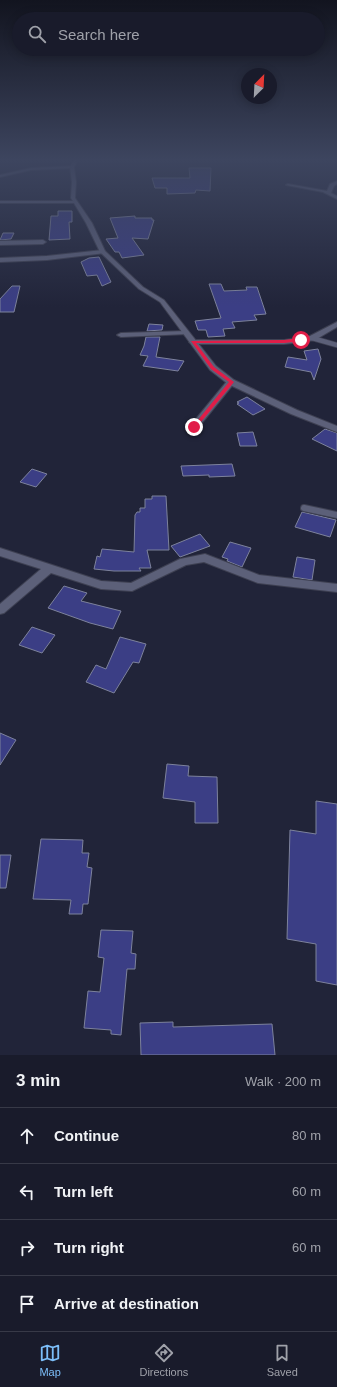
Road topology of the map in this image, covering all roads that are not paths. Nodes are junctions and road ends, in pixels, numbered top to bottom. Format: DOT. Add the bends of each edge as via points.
graph roads {
  1 [pos="79,208"];
  2 [pos="43,242"];
  3 [pos="0,243"];
  4 [pos="103,252"];
  5 [pos="0,260"];
  6 [pos="337,324"];
  7 [pos="186,333"];
  8 [pos="121,334"];
  9 [pos="312,338"];
  10 [pos="193,342"];
  11 [pos="337,345"];
  12 [pos="231,382"];
  13 [pos="194,427"];
  14 [pos="337,429"];
  15 [pos="304,508"];
  16 [pos="337,515"];
  17 [pos="0,552"];
  18 [pos="49,568"];
  19 [pos="337,588"];
  20 [pos="0,610"];
  1 -- 4 [label="street"];
  2 -- 3 [label="street"];
  4 -- 5 [label="street"];
  4 -- 7 [label="street" via="141,288 162,301"];
  6 -- 9 [label="street"];
  7 -- 8 [label="street"];
  7 -- 10 [label="street"];
  9 -- 10 [label="street" via="284,342"];
  9 -- 11 [label="lane"];
  10 -- 12 [label="street" via="212,368"];
  12 -- 13 [label="street"];
  12 -- 14 [label="street"];
  15 -- 16 [label="lane"];
  17 -- 18 [label="street"];
  18 -- 19 [label="street" via="101,585 132,587 184,562 205,558 258,579"];
  18 -- 20 [label="street"];
}
